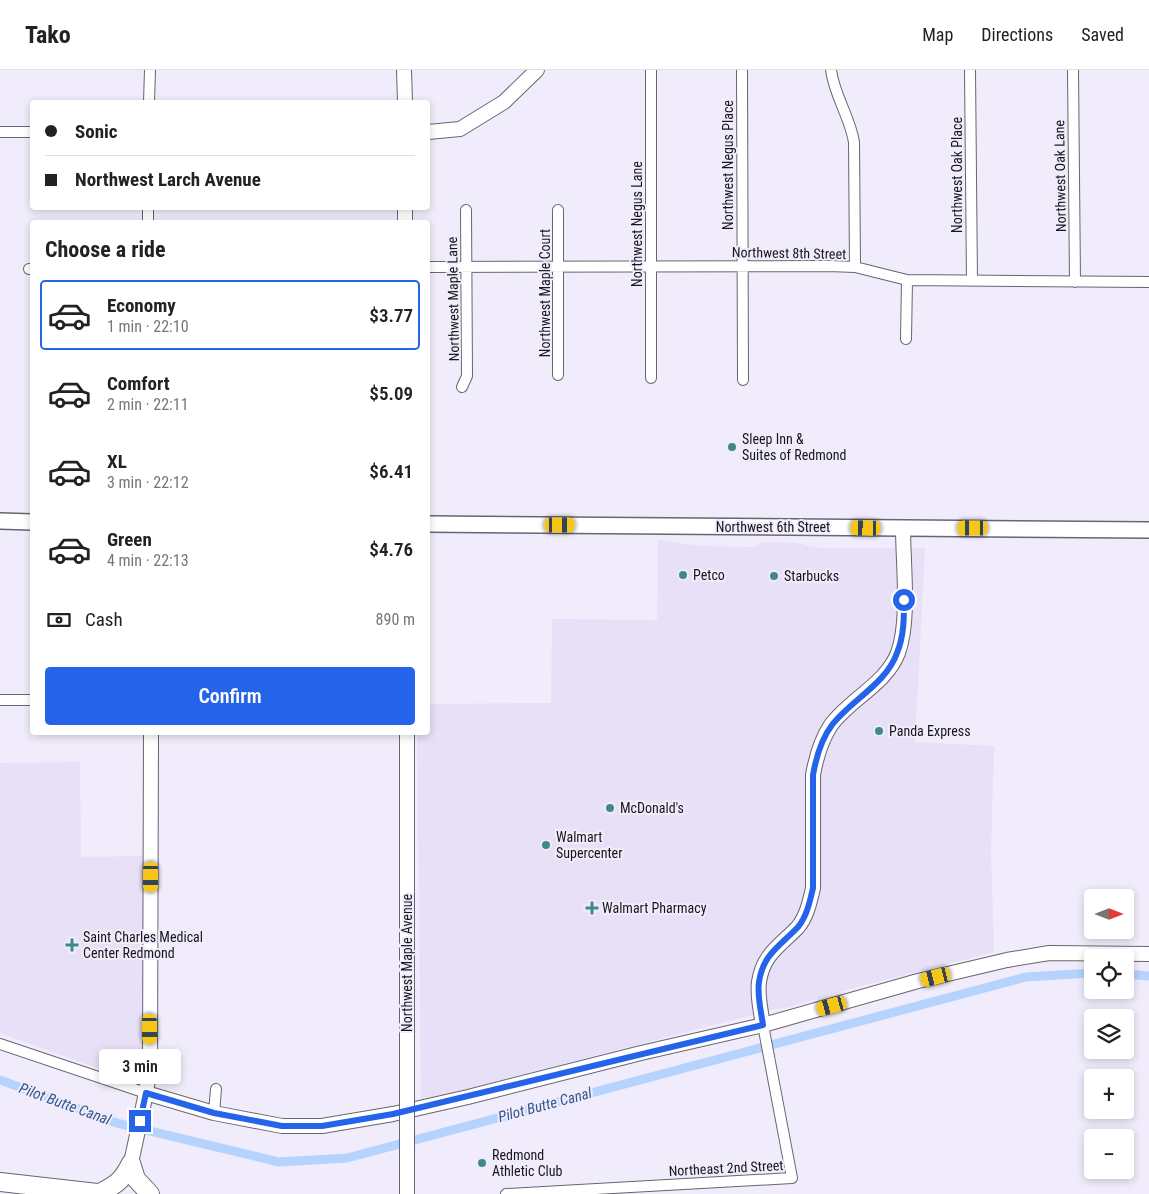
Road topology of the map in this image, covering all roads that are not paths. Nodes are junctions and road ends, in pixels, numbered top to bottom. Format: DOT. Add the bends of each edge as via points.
graph roads {
  1 [pos="150,70"];
  2 [pos="404,70"];
  3 [pos="538,70"];
  4 [pos="651,70"];
  5 [pos="742,70"];
  6 [pos="830,70"];
  7 [pos="970,70"];
  8 [pos="1073,70"];
  9 [pos="149,100"];
  10 [pos="405,100"];
  11 [pos="0,132"];
  12 [pos="30,132"];
  13 [pos="430,132"];
  14 [pos="466,210"];
  15 [pos="558,210"];
  16 [pos="651,266"];
  17 [pos="742,266"];
  18 [pos="430,267"];
  19 [pos="466,267"];
  20 [pos="559,267"];
  21 [pos="855,267"];
  22 [pos="907,280"];
  23 [pos="972,281"];
  24 [pos="1075,282"];
  25 [pos="1149,282"];
  26 [pos="906,339"];
  27 [pos="558,375"];
  28 [pos="651,378"];
  29 [pos="743,380"];
  30 [pos="462,387"];
  31 [pos="0,521"];
  32 [pos="30,522"];
  33 [pos="430,524"];
  34 [pos="903,528"];
  35 [pos="1149,530"];
  36 [pos="0,700"];
  37 [pos="30,700"];
  38 [pos="150,735"];
  39 [pos="406,735"];
  40 [pos="1149,954"];
  41 [pos="764,1028"];
  42 [pos="0,1044"];
  43 [pos="216,1090"];
  44 [pos="146,1093"];
  45 [pos="214,1113"];
  46 [pos="131,1164"];
  47 [pos="0,1182"];
  48 [pos="100,1193"];
  49 [pos="106,1194"];
  50 [pos="150,1194"];
  51 [pos="407,1194"];
  52 [pos="506,1194"];
  1 -- 9 [label="street"];
  2 -- 10 [label="street"];
  3 -- 13 [label="street" via="504,102 460,130"];
  4 -- 16 [label="street, Northwest Negus Lane"];
  5 -- 17 [label="street, Northwest Negus Place"];
  6 -- 21 [label="street" via="854,142"];
  7 -- 23 [label="street, Northwest Oak Place"];
  8 -- 24 [label="street, Northwest Oak Lane"];
  11 -- 12 [label="street"];
  14 -- 19 [label="street, Northwest Maple Lane"];
  15 -- 20 [label="street, Northwest Maple Court"];
  16 -- 17 [label="street, Northwest 8th Street"];
  16 -- 20 [label="street, Northwest 8th Street"];
  16 -- 28 [label="street, Northwest Negus Lane"];
  17 -- 21 [label="street, Northwest 8th Street"];
  17 -- 29 [label="street, Northwest Negus Place"];
  18 -- 19 [label="street, Northwest 8th Street"];
  19 -- 20 [label="street, Northwest 8th Street"];
  19 -- 30 [label="street, Northwest Maple Lane" via="468,376"];
  20 -- 27 [label="street, Northwest Maple Court"];
  21 -- 22 [label="street, Northwest 8th Street"];
  22 -- 23 [label="street, Northwest 8th Street"];
  22 -- 26 [label="street"];
  23 -- 24 [label="street, Northwest 8th Street"];
  24 -- 25 [label="street, Northwest 8th Street"];
  31 -- 32 [label="main road"];
  33 -- 34 [label="main road, Northwest 6th Street"];
  34 -- 35 [label="main road, Northwest 6th Street"];
  34 -- 41 [label="street" via="903,634 890,667 831,726 816,757 813,775 813,888 809,905 798,926 764,963 759,983"];
  36 -- 37 [label="street"];
  38 -- 44 [label="street" via="151,1040"];
  39 -- 51 [label="street, Northwest Maple Avenue, bridge"];
  40 -- 41 [label="street" via="1070,952 1023,957 918,982"];
  41 -- 45 [label="street" via="403,1112 322,1126 282,1126"];
  41 -- 52 [label="street, Northeast 2nd Street" via="792,1178"];
  42 -- 44 [label="street"];
  43 -- 45 [label="street"];
  44 -- 45 [label="street"];
  44 -- 46 [label="street"];
  46 -- 48 [label="highway" via="117,1184"];
  46 -- 50 [label="highway" via="136,1179"];
  47 -- 48 [label="highway"];
  48 -- 49 [label="highway"];
}
